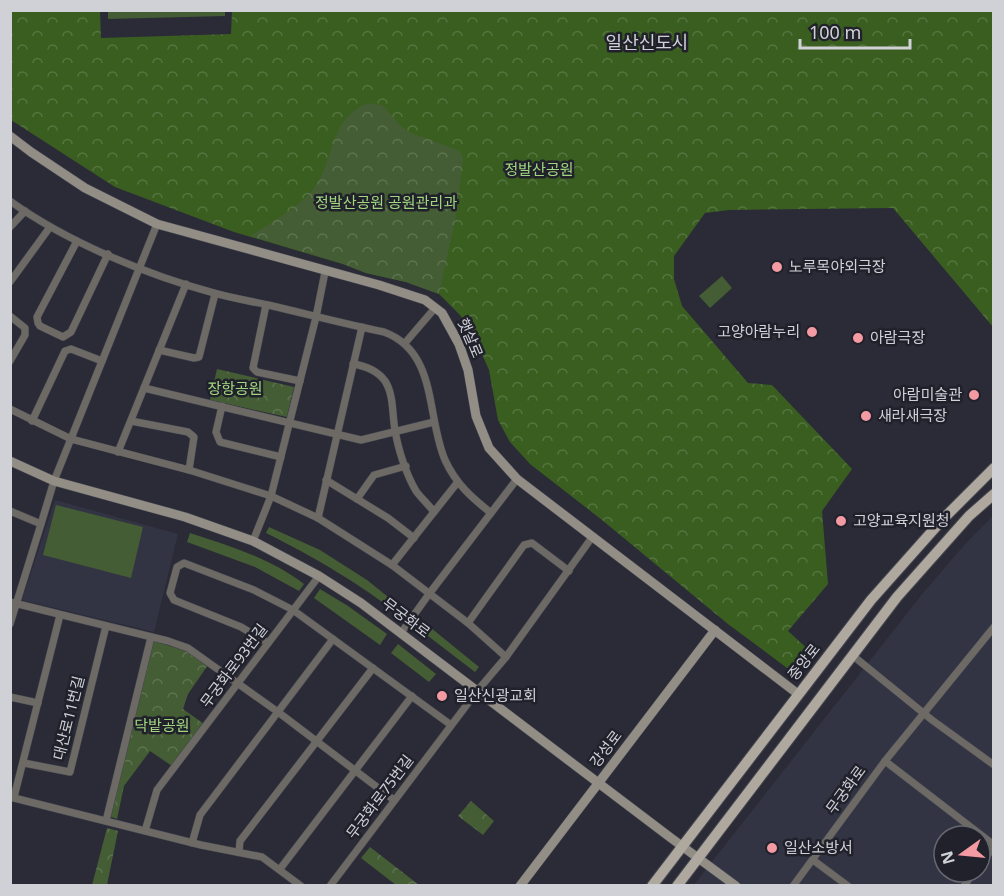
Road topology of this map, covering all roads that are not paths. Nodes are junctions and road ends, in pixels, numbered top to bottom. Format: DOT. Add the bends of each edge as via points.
graph roads {
  1 [pos="11,137"];
  2 [pos="10,201"];
  3 [pos="25,211"];
  4 [pos="157,224"];
  5 [pos="10,227"];
  6 [pos="50,227"];
  7 [pos="77,241"];
  8 [pos="108,254"];
  9 [pos="139,268"];
  10 [pos="325,272"];
  11 [pos="10,282"];
  12 [pos="186,284"];
  13 [pos="215,294"];
  14 [pos="266,304"];
  15 [pos="435,308"];
  16 [pos="10,316"];
  17 [pos="316,317"];
  18 [pos="362,327"];
  19 [pos="405,343"];
  20 [pos="159,350"];
  21 [pos="10,361"];
  22 [pos="102,361"];
  23 [pos="353,364"];
  24 [pos="300,381"];
  25 [pos="144,388"];
  26 [pos="222,406"];
  27 [pos="10,409"];
  28 [pos="32,421"];
  29 [pos="131,421"];
  30 [pos="290,422"];
  31 [pos="434,422"];
  32 [pos="395,432"];
  33 [pos="337,433"];
  34 [pos="70,439"];
  35 [pos="118,452"];
  36 [pos="281,457"];
  37 [pos="10,461"];
  38 [pos="406,466"];
  39 [pos="993,468"];
  40 [pos="189,470"];
  41 [pos="517,479"];
  42 [pos="326,480"];
  43 [pos="54,481"];
  44 [pos="457,483"];
  45 [pos="993,494"];
  46 [pos="271,496"];
  47 [pos="357,499"];
  48 [pos="10,511"];
  49 [pos="435,512"];
  50 [pos="491,513"];
  51 [pos="318,518"];
  52 [pos="41,524"];
  53 [pos="592,536"];
  54 [pos="414,538"];
  55 [pos="252,541"];
  56 [pos="393,565"];
  57 [pos="569,571"];
  58 [pos="319,576"];
  59 [pos="429,594"];
  60 [pos="13,603"];
  61 [pos="293,610"];
  62 [pos="60,615"];
  63 [pos="468,623"];
  64 [pos="10,624"];
  65 [pos="106,626"];
  66 [pos="993,627"];
  67 [pos="715,630"];
  68 [pos="402,633"];
  69 [pos="151,637"];
  70 [pos="333,639"];
  71 [pos="268,643"];
  72 [pos="852,655"];
  73 [pos="506,657"];
  74 [pos="373,668"];
  75 [pos="238,684"];
  76 [pos="478,690"];
  77 [pos="798,694"];
  78 [pos="412,696"];
  79 [pos="10,697"];
  80 [pos="38,703"];
  81 [pos="278,712"];
  82 [pos="924,713"];
  83 [pos="451,725"];
  84 [pos="316,741"];
  85 [pos="885,761"];
  86 [pos="24,763"];
  87 [pos="993,765"];
  88 [pos="355,770"];
  89 [pos="599,782"];
  90 [pos="12,797"];
  91 [pos="394,800"];
  92 [pos="106,821"];
  93 [pos="145,831"];
  94 [pos="192,843"];
  95 [pos="682,846"];
  96 [pos="993,846"];
  97 [pos="239,852"];
  98 [pos="698,857"];
  99 [pos="813,860"];
  100 [pos="280,869"];
  101 [pos="301,885"];
  102 [pos="330,885"];
  103 [pos="520,885"];
  104 [pos="652,885"];
  105 [pos="677,885"];
  106 [pos="736,885"];
  107 [pos="793,885"];
  108 [pos="848,885"];
  1 -- 4 [label="street, 햇살로" via="85,188"];
  2 -- 3 [label="street"];
  3 -- 5 [label="street"];
  3 -- 6 [label="street"];
  4 -- 9 [label="street"];
  4 -- 10 [label="street, 햇살로"];
  6 -- 7 [label="street"];
  6 -- 11 [label="street"];
  7 -- 8 [label="street"];
  7 -- 8 [label="street" via="37,317 38,323 63,337 68,335"];
  8 -- 9 [label="street"];
  9 -- 12 [label="street"];
  9 -- 22 [label="street"];
  10 -- 15 [label="street, 햇살로" via="425,300"];
  10 -- 17 [label="street"];
  12 -- 13 [label="street"];
  12 -- 20 [label="street"];
  13 -- 14 [label="street"];
  13 -- 20 [label="street" via="199,357"];
  14 -- 17 [label="street"];
  14 -- 24 [label="street" via="253,368 256,372"];
  15 -- 19 [label="street"];
  15 -- 41 [label="street, 햇살로" via="442,313 459,344 476,416 489,448"];
  16 -- 21 [label="street" via="25,328 26,335"];
  17 -- 18 [label="street"];
  17 -- 24 [label="street"];
  18 -- 19 [label="street"];
  18 -- 23 [label="street"];
  19 -- 31 [label="street" via="421,365"];
  20 -- 25 [label="street"];
  22 -- 28 [label="street" via="65,351"];
  22 -- 34 [label="street"];
  23 -- 32 [label="street" via="378,372 383,378 390,392"];
  23 -- 33 [label="street"];
  24 -- 30 [label="street"];
  25 -- 26 [label="street"];
  25 -- 29 [label="street"];
  26 -- 30 [label="street"];
  26 -- 36 [label="street" via="216,432 220,442"];
  27 -- 28 [label="street"];
  28 -- 34 [label="street"];
  29 -- 35 [label="street"];
  29 -- 40 [label="street" via="188,432 194,437"];
  30 -- 33 [label="street"];
  30 -- 36 [label="street"];
  31 -- 32 [label="street"];
  31 -- 44 [label="street"];
  32 -- 33 [label="street" via="361,440"];
  32 -- 38 [label="street"];
  33 -- 42 [label="street"];
  34 -- 35 [label="street"];
  34 -- 43 [label="street"];
  35 -- 40 [label="street"];
  36 -- 46 [label="street"];
  37 -- 43 [label="street, 무궁화로"];
  38 -- 47 [label="street" via="374,475"];
  38 -- 49 [label="street" via="417,491"];
  39 -- 77 [label="main road, 중앙로" via="871,600"];
  40 -- 46 [label="street"];
  41 -- 50 [label="street"];
  41 -- 53 [label="street, 햇살로"];
  42 -- 47 [label="street"];
  42 -- 51 [label="street"];
  43 -- 52 [label="street"];
  43 -- 55 [label="street, 무궁화로" via="185,517"];
  44 -- 49 [label="street"];
  44 -- 50 [label="street"];
  45 -- 72 [label="main road" via="897,597"];
  46 -- 51 [label="street"];
  46 -- 55 [label="street"];
  47 -- 54 [label="street"];
  48 -- 52 [label="street"];
  49 -- 54 [label="street"];
  50 -- 59 [label="street"];
  51 -- 56 [label="street"];
  52 -- 60 [label="street"];
  53 -- 57 [label="street, 무궁화로75번길"];
  53 -- 67 [label="street, 햇살로"];
  54 -- 56 [label="street"];
  55 -- 58 [label="street, 무궁화로"];
  56 -- 59 [label="street"];
  57 -- 63 [label="street" via="528,543"];
  57 -- 73 [label="street, 무궁화로75번길"];
  58 -- 61 [label="street, 무궁화로93번길"];
  58 -- 68 [label="street, 무궁화로"];
  59 -- 63 [label="street"];
  59 -- 68 [label="street"];
  60 -- 62 [label="street"];
  60 -- 64 [label="street"];
  61 -- 70 [label="street"];
  61 -- 71 [label="street, 무궁화로93번길"];
  61 -- 71 [label="street" via="184,563 177,567 170,593 174,600 241,627"];
  62 -- 65 [label="street"];
  62 -- 80 [label="street"];
  63 -- 73 [label="street"];
  65 -- 69 [label="street"];
  65 -- 86 [label="street, 대산로11번길" via="70,772"];
  66 -- 82 [label="street, 무궁화로"];
  67 -- 77 [label="street, 햇살로"];
  67 -- 89 [label="street, 강성로"];
  68 -- 76 [label="street, 무궁화로"];
  69 -- 75 [label="street" via="188,648"];
  69 -- 92 [label="street"];
  70 -- 74 [label="street"];
  70 -- 81 [label="street"];
  71 -- 75 [label="street, 무궁화로93번길"];
  72 -- 82 [label="street"];
  72 -- 98 [label="main road"];
  73 -- 76 [label="street, 무궁화로75번길"];
  74 -- 78 [label="street"];
  74 -- 84 [label="street"];
  75 -- 81 [label="street"];
  75 -- 93 [label="street, 무궁화로93번길" via="157,790"];
  76 -- 83 [label="street, 무궁화로75번길"];
  76 -- 89 [label="street, 무궁화로"];
  77 -- 95 [label="main road, 중앙로"];
  78 -- 83 [label="street"];
  78 -- 88 [label="street"];
  79 -- 80 [label="street"];
  80 -- 86 [label="street"];
  81 -- 84 [label="street"];
  81 -- 94 [label="street" via="200,815"];
  82 -- 85 [label="street, 무궁화로"];
  82 -- 87 [label="street"];
  83 -- 91 [label="street, 무궁화로75번길"];
  84 -- 88 [label="street"];
  84 -- 97 [label="street" via="240,841"];
  85 -- 96 [label="street"];
  85 -- 99 [label="street, 무궁화로"];
  86 -- 90 [label="street"];
  88 -- 91 [label="street"];
  88 -- 100 [label="street"];
  89 -- 95 [label="street, 무궁화로"];
  89 -- 103 [label="street, 강성로"];
  90 -- 92 [label="street"];
  91 -- 102 [label="street, 무궁화로75번길"];
  92 -- 93 [label="street"];
  93 -- 94 [label="street"];
  94 -- 97 [label="street"];
  95 -- 98 [label="street, 무궁화로"];
  95 -- 104 [label="main road, 중앙로"];
  97 -- 100 [label="street" via="262,857"];
  98 -- 105 [label="main road"];
  98 -- 106 [label="street, 무궁화로"];
  99 -- 107 [label="street, 무궁화로"];
  99 -- 108 [label="street"];
  100 -- 101 [label="street"];
}
